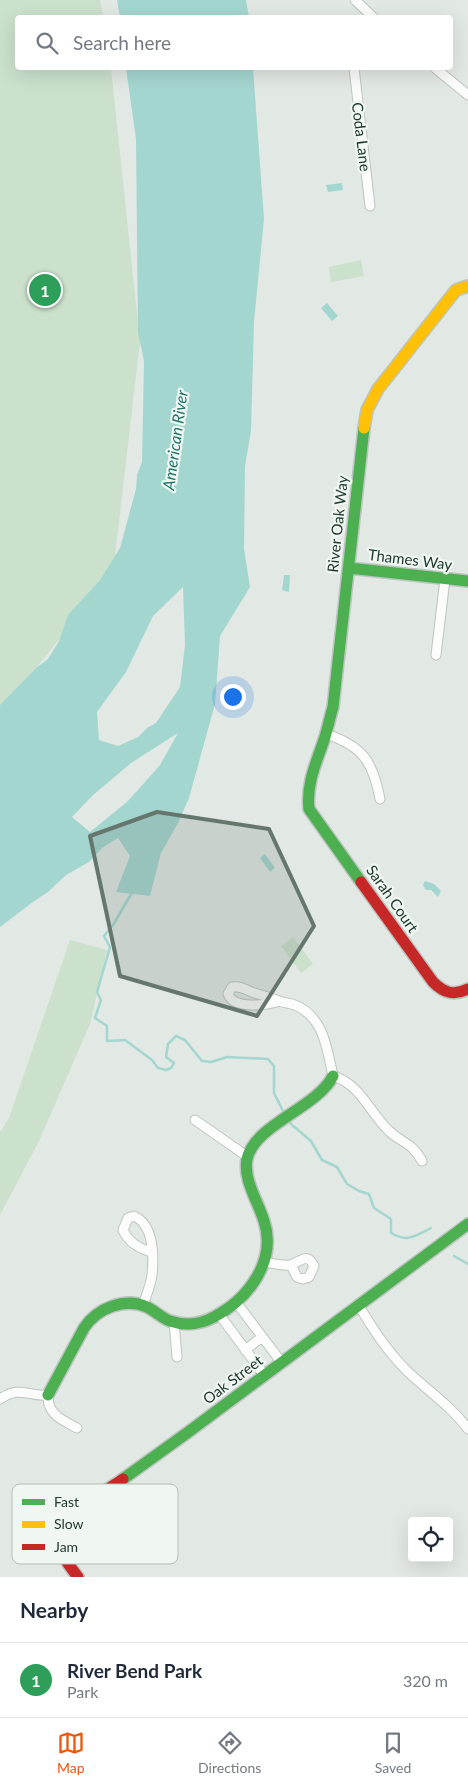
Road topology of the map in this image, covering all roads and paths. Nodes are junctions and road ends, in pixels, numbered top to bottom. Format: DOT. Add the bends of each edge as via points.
graph roads {
  1 [pos="355,0"];
  2 [pos="371,15"];
  3 [pos="354,70"];
  4 [pos="437,70"];
  5 [pos="468,95"];
  6 [pos="370,206"];
  7 [pos="468,286"];
  8 [pos="349,568"];
  9 [pos="445,579"];
  10 [pos="468,581"];
  11 [pos="436,655"];
  12 [pos="326,734"];
  13 [pos="307,799"];
  14 [pos="380,799"];
  15 [pos="468,989"];
  16 [pos="280,1001"];
  17 [pos="333,1076"];
  18 [pos="195,1120"];
  19 [pos="248,1157"];
  20 [pos="422,1161"];
  21 [pos="468,1224"];
  22 [pos="152,1252"];
  23 [pos="264,1262"];
  24 [pos="291,1265"];
  25 [pos="236,1302"];
  26 [pos="143,1305"];
  27 [pos="359,1306"];
  28 [pos="219,1314"];
  29 [pos="174,1322"];
  30 [pos="262,1337"];
  31 [pos="245,1350"];
  32 [pos="177,1357"];
  33 [pos="282,1363"];
  34 [pos="264,1376"];
  35 [pos="48,1395"];
  36 [pos="0,1399"];
  37 [pos="77,1428"];
  38 [pos="468,1429"];
  39 [pos="115,1484"];
  40 [pos="69,1564"];
  41 [pos="78,1577"];
  1 -- 2 [label="street"];
  3 -- 6 [label="street, Coda Lane"];
  4 -- 5 [label="street"];
  7 -- 8 [label="street, River Oak Way" via="456,290 378,389 368,410 362,437"];
  8 -- 9 [label="street, Thames Way"];
  8 -- 12 [label="street, River Oak Way" via="333,707"];
  9 -- 10 [label="street, Thames Way"];
  9 -- 11 [label="street"];
  12 -- 13 [label="street, River Oak Way" via="308,784"];
  12 -- 14 [label="street" via="361,752 369,763"];
  13 -- 15 [label="street, Sarah Court" via="309,809 433,982 452,994"];
  16 -- 16 [label="street" via="237,986 232,987 228,994 238,1003 266,1006"];
  16 -- 17 [label="street" via="308,1012 319,1026"];
  17 -- 19 [label="street" via="324,1088 259,1138"];
  17 -- 20 [label="street" via="354,1087 386,1128 411,1145"];
  18 -- 19 [label="street"];
  19 -- 23 [label="street" via="251,1189 266,1231"];
  21 -- 27 [label="street, Oak Street"];
  22 -- 26 [label="street" via="152,1276"];
  23 -- 24 [label="street"];
  23 -- 25 [label="street" via="255,1282"];
  25 -- 28 [label="street"];
  25 -- 30 [label="street"];
  26 -- 29 [label="street"];
  26 -- 35 [label="street" via="114,1306 91,1320"];
  27 -- 33 [label="street, Oak Street"];
  27 -- 38 [label="street" via="390,1352"];
  28 -- 29 [label="street" via="202,1322"];
  28 -- 31 [label="street"];
  29 -- 32 [label="street"];
  30 -- 31 [label="street"];
  30 -- 33 [label="street"];
  31 -- 34 [label="street"];
  33 -- 34 [label="street, Oak Street"];
  34 -- 39 [label="street, Oak Street"];
  35 -- 36 [label="street" via="17,1391"];
  35 -- 37 [label="street" via="48,1405 53,1412"];
  40 -- 41 [label="street, Oak Street"];
}
